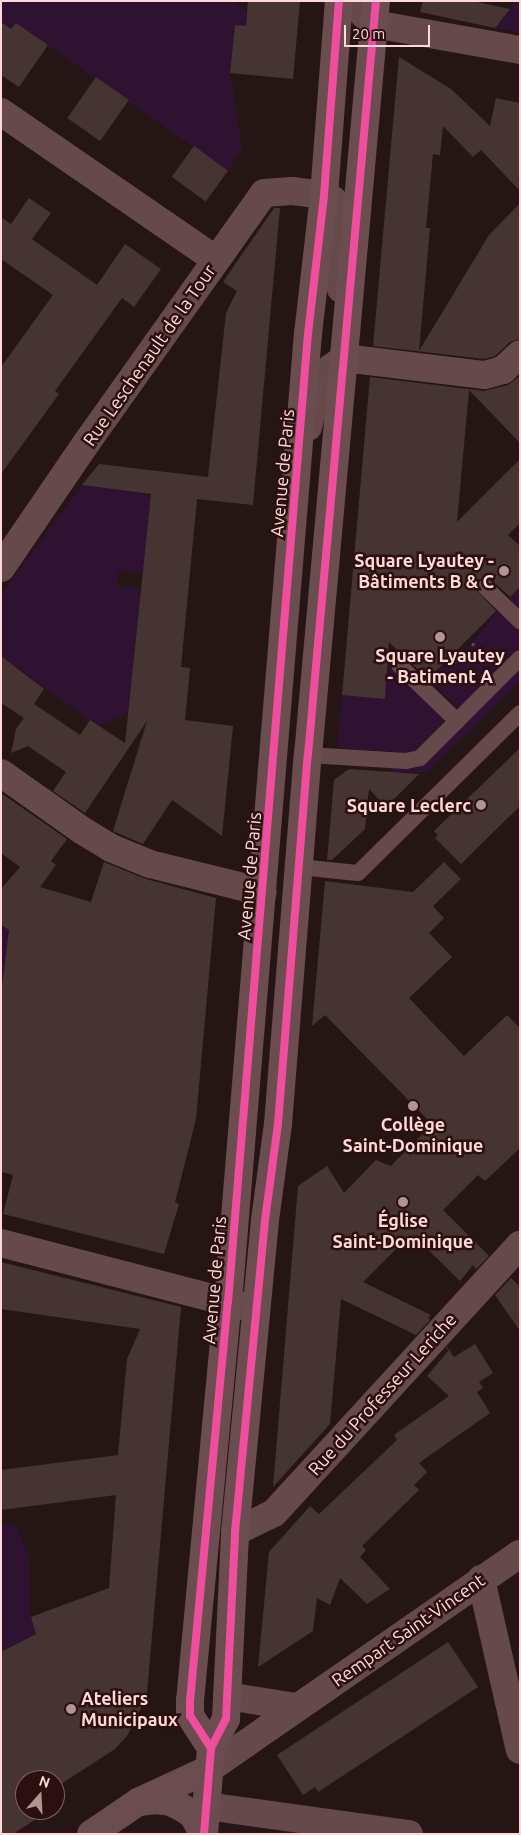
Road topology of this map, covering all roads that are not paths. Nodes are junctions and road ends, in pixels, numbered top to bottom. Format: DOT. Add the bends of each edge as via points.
graph roads {
  1 [pos="340,3"];
  2 [pos="375,13"];
  3 [pos="520,50"];
  4 [pos="1,112"];
  5 [pos="364,125"];
  6 [pos="324,195"];
  7 [pos="216,260"];
  8 [pos="347,321"];
  9 [pos="520,354"];
  10 [pos="344,358"];
  11 [pos="296,473"];
  12 [pos="3,562"];
  13 [pos="485,587"];
  14 [pos="520,620"];
  15 [pos="520,658"];
  16 [pos="399,665"];
  17 [pos="520,712"];
  18 [pos="457,721"];
  19 [pos="308,755"];
  20 [pos="1,773"];
  21 [pos="299,867"];
  22 [pos="263,892"];
  23 [pos="1,1243"];
  24 [pos="520,1245"];
  25 [pos="228,1302"];
  26 [pos="256,1309"];
  27 [pos="235,1532"];
  28 [pos="520,1554"];
  29 [pos="481,1579"];
  30 [pos="227,1696"];
  31 [pos="296,1707"];
  32 [pos="520,1750"];
  33 [pos="210,1758"];
  34 [pos="138,1802"];
  35 [pos="206,1806"];
  36 [pos="91,1834"];
  37 [pos="203,1834"];
  38 [pos="408,1834"];
  1 -- 2 [label="street"];
  1 -- 5 [label="street" via="356,20 362,35 358,103"];
  1 -- 6 [label="main road, Avenue de Paris"];
  2 -- 3 [label="street"];
  2 -- 5 [label="main road"];
  4 -- 7 [label="street"];
  5 -- 8 [label="main road"];
  6 -- 7 [label="street, Rue Leschenault de la Tour" via="264,193"];
  6 -- 8 [label="street" via="339,209 340,282"];
  6 -- 11 [label="main road, Avenue de Paris"];
  7 -- 12 [label="street, Rue Leschenault de la Tour"];
  8 -- 10 [label="main road"];
  9 -- 10 [label="street" via="503,370 485,375"];
  10 -- 11 [label="street" via="321,375"];
  10 -- 19 [label="main road"];
  11 -- 22 [label="main road, Avenue de Paris"];
  13 -- 14 [label="lane"];
  15 -- 18 [label="lane"];
  16 -- 18 [label="lane"];
  17 -- 21 [label="lane" via="358,873"];
  18 -- 19 [label="lane" via="420,758 406,761"];
  19 -- 21 [label="main road"];
  20 -- 22 [label="street" via="111,848 150,864"];
  21 -- 26 [label="main road" via="278,1124"];
  22 -- 25 [label="main road, Avenue de Paris"];
  23 -- 25 [label="street"];
  24 -- 27 [label="street, Rue du Professeur Leriche" via="274,1513"];
  25 -- 26 [label="street"];
  25 -- 33 [label="main road, Avenue de Paris" via="190,1701 190,1716"];
  26 -- 27 [label="main road"];
  27 -- 30 [label="main road"];
  28 -- 29 [label="street, Rempart Saint-Vincent"];
  29 -- 31 [label="street, Rempart Saint-Vincent"];
  29 -- 32 [label="street"];
  30 -- 31 [label="street"];
  30 -- 33 [label="main road" via="226,1719"];
  31 -- 33 [label="street, Rempart Saint-Vincent"];
  33 -- 34 [label="main road"];
  33 -- 35 [label="main road"];
  34 -- 36 [label="main road"];
  34 -- 37 [label="main road" via="171,1802 193,1815"];
  35 -- 37 [label="main road"];
  35 -- 38 [label="street"];
}
